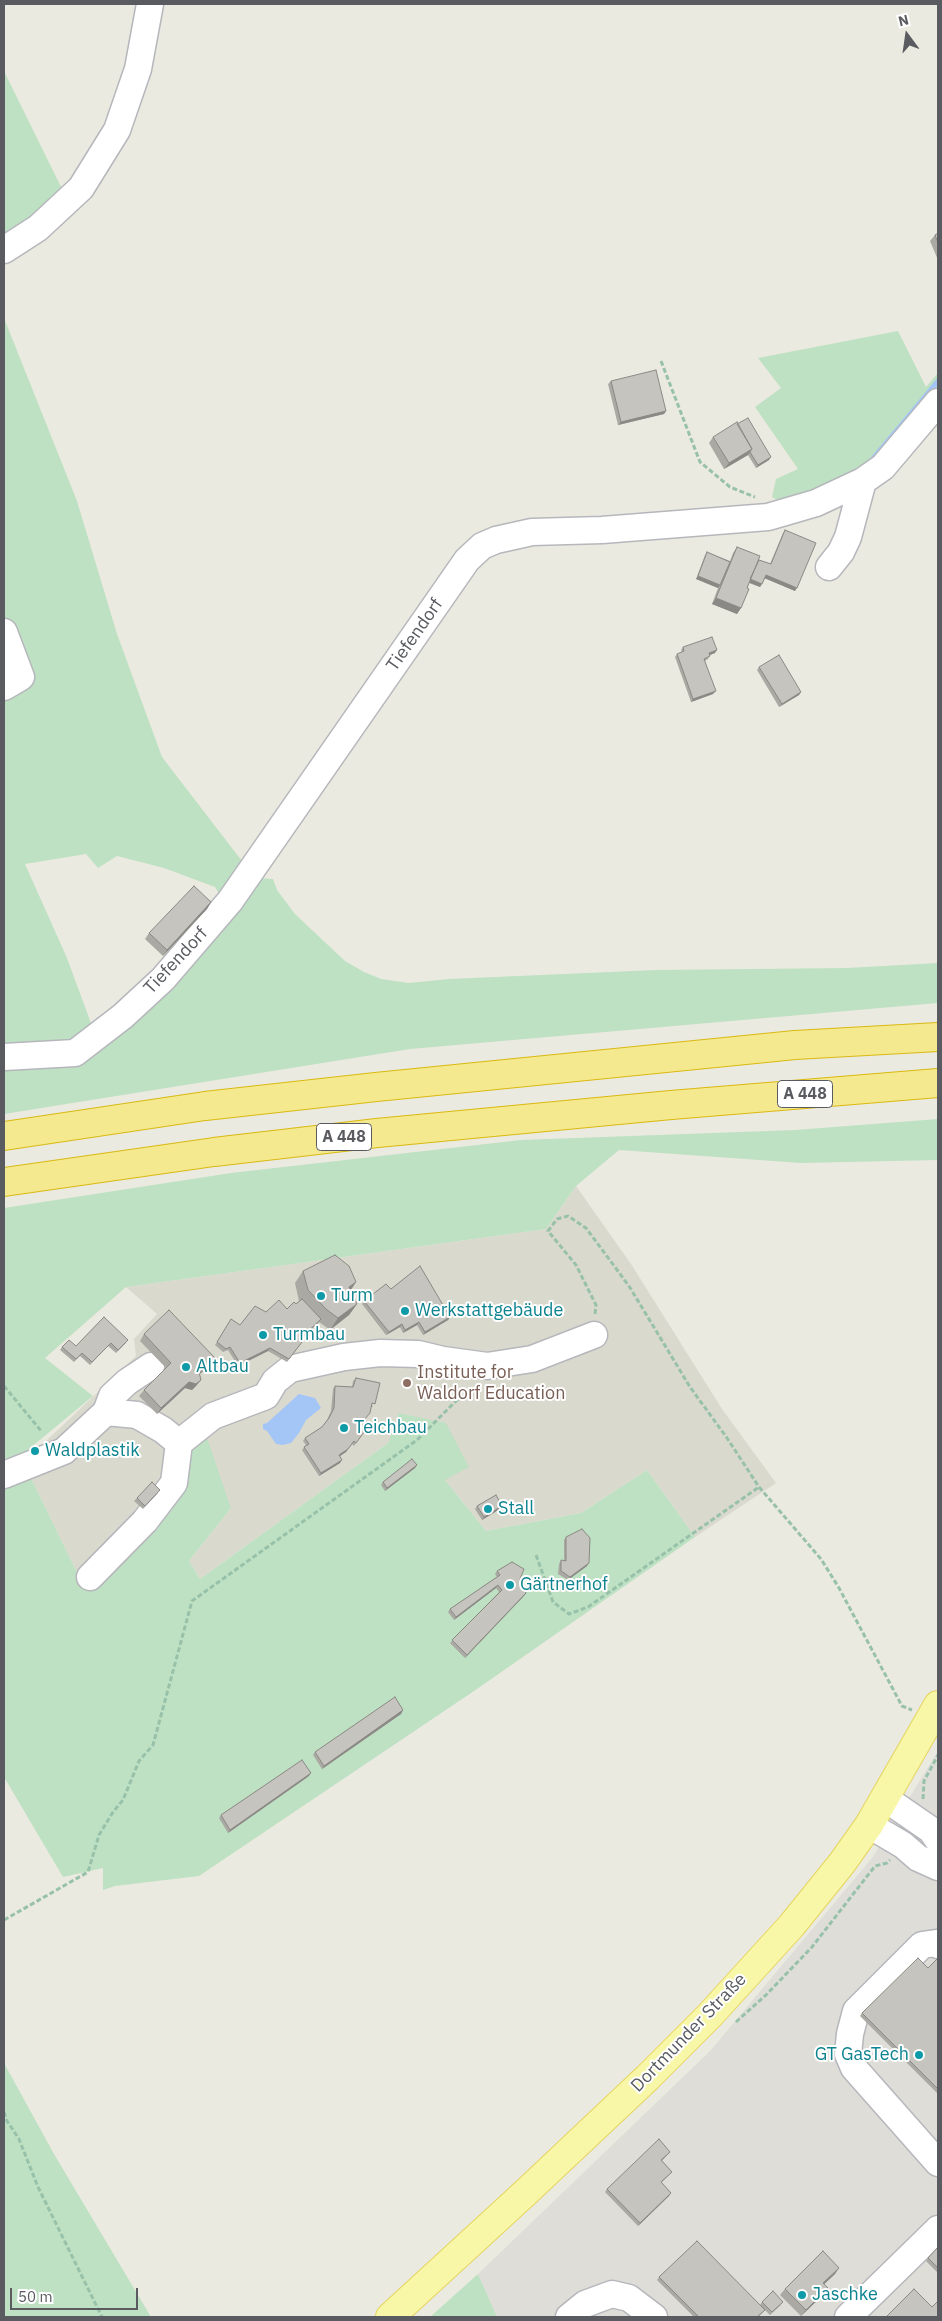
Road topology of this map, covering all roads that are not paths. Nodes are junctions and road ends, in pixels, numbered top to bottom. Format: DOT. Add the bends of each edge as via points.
graph roads {
  1 [pos="150,4"];
  2 [pos="4,250"];
  3 [pos="938,402"];
  4 [pos="863,481"];
  5 [pos="829,566"];
  6 [pos="4,632"];
  7 [pos="4,687"];
  8 [pos="938,1018"];
  9 [pos="938,1037"];
  10 [pos="795,1045"];
  11 [pos="4,1057"];
  12 [pos="938,1083"];
  13 [pos="4,1136"];
  14 [pos="4,1182"];
  15 [pos="594,1335"];
  16 [pos="151,1366"];
  17 [pos="106,1412"];
  18 [pos="179,1443"];
  19 [pos="4,1475"];
  20 [pos="90,1577"];
  21 [pos="934,1712"];
  22 [pos="886,1799"];
  23 [pos="869,1825"];
  24 [pos="938,1840"];
  25 [pos="938,1867"];
  26 [pos="938,1945"];
  27 [pos="938,2163"];
  28 [pos="938,2229"];
  29 [pos="390,2317"];
  30 [pos="569,2317"];
  31 [pos="654,2317"];
  32 [pos="848,2317"];
  1 -- 2 [label="street" via="138,69 117,130 81,188 38,228"];
  3 -- 4 [label="street, Tiefendorf" via="883,467"];
  4 -- 5 [label="street" via="848,537"];
  4 -- 11 [label="street, Tiefendorf" via="816,503 768,517 532,532 482,546 467,560 230,901 162,979 123,1016 75,1053"];
  6 -- 7 [label="street" via="21,677"];
  8 -- 10 [label="highway" via="871,1024"];
  9 -- 10 [label="highway"];
  10 -- 13 [label="highway" via="205,1106"];
  12 -- 14 [label="highway, A 448" via="367,1134"];
  15 -- 18 [label="street" via="532,1359 487,1366 418,1354 380,1354 344,1357 290,1369 275,1381 266,1396 213,1416"];
  16 -- 17 [label="street" via="112,1396"];
  17 -- 18 [label="street" via="137,1416"];
  17 -- 19 [label="street" via="64,1451"];
  18 -- 20 [label="street" via="174,1483 145,1521"];
  21 -- 22 [label="main road, Dortmunder Straße"];
  22 -- 23 [label="main road, Dortmunder Straße"];
  22 -- 24 [label="street" via="931,1830"];
  23 -- 25 [label="street" via="918,1858"];
  23 -- 29 [label="main road, Dortmunder Straße" via="792,1925 710,2015 537,2182"];
  26 -- 27 [label="street" via="922,1944 856,2011 848,2054 854,2068"];
  28 -- 32 [label="street"];
  30 -- 31 [label="street" via="585,2304 612,2294 629,2298"];
}
